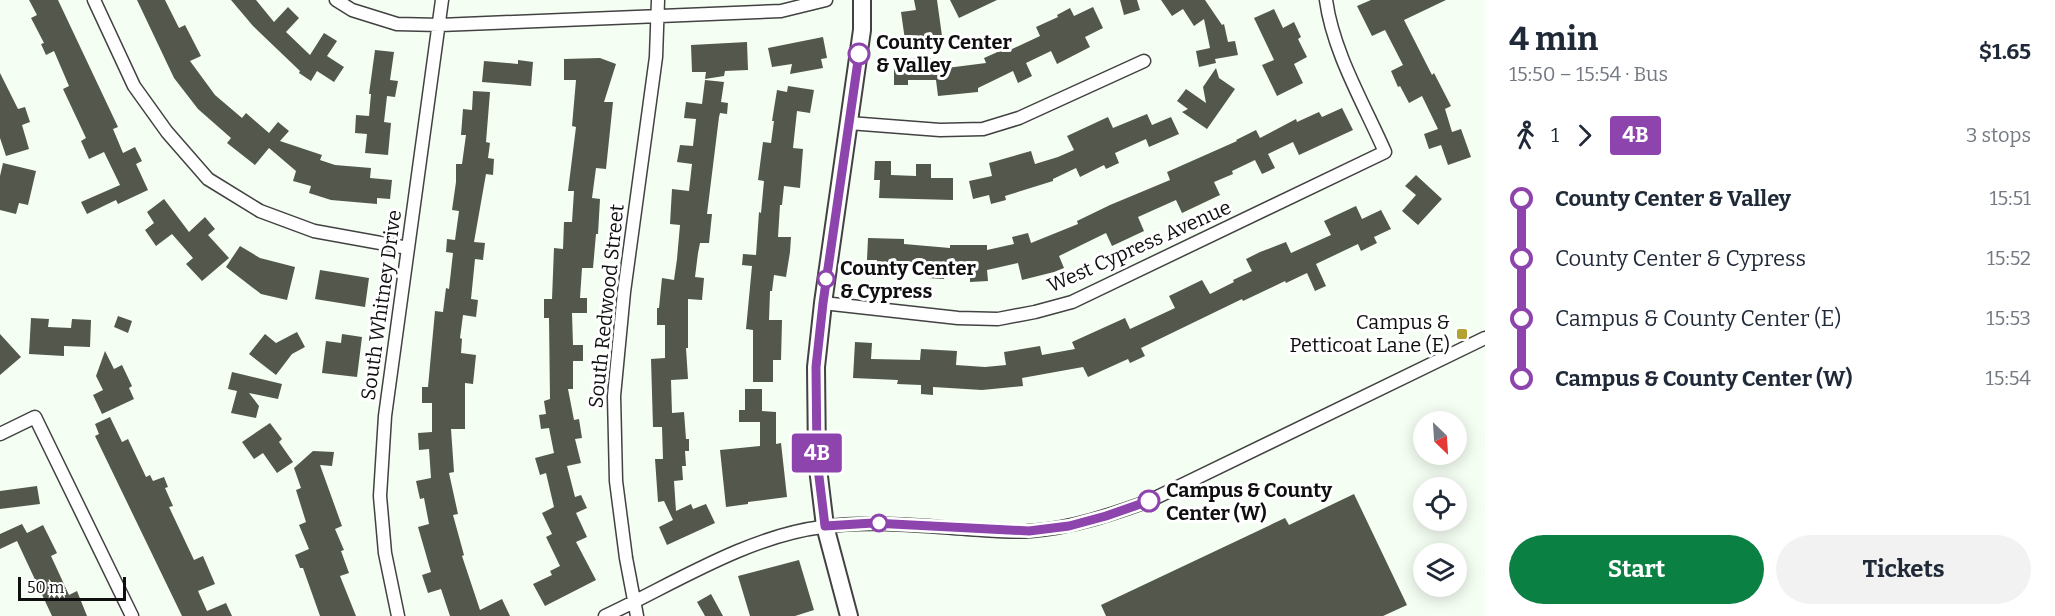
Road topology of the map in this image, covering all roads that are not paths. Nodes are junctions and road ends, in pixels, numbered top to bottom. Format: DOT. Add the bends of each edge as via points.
graph roads {
  1 [pos="94,0"];
  2 [pos="336,0"];
  3 [pos="442,0"];
  4 [pos="658,0"];
  5 [pos="826,0"];
  6 [pos="862,0"];
  7 [pos="1326,0"];
  8 [pos="657,16"];
  9 [pos="440,25"];
  10 [pos="1144,61"];
  11 [pos="849,123"];
  12 [pos="408,248"];
  13 [pos="823,303"];
  14 [pos="1485,338"];
  15 [pos="0,434"];
  16 [pos="825,526"];
  17 [pos="633,603"];
  18 [pos="132,616"];
  19 [pos="398,616"];
  20 [pos="605,616"];
  21 [pos="637,616"];
  22 [pos="849,616"];
  1 -- 12 [label="street" via="134,86 208,179 260,211 314,231"];
  2 -- 9 [label="street" via="352,10 397,24"];
  3 -- 9 [label="street, South Whitney Drive"];
  4 -- 8 [label="street, South Redwood Street"];
  5 -- 8 [label="street" via="781,11"];
  6 -- 11 [label="street" via="862,30"];
  7 -- 13 [label="street, West Cypress Avenue" via="1338,46 1385,152 1072,302 1035,312 998,319 958,318"];
  8 -- 9 [label="street"];
  8 -- 17 [label="street, South Redwood Street" via="656,57 614,396 616,481"];
  9 -- 12 [label="street, South Whitney Drive"];
  10 -- 11 [label="street" via="1019,118 984,129"];
  11 -- 13 [label="street"];
  12 -- 19 [label="street, South Whitney Drive" via="385,416 380,496 385,553"];
  13 -- 16 [label="street" via="816,367 817,460"];
  14 -- 16 [label="street" via="1149,501 1106,516 1029,531 873,523"];
  15 -- 18 [label="street" via="35,417"];
  16 -- 17 [label="street" via="740,550"];
  16 -- 22 [label="street"];
  17 -- 20 [label="street"];
  17 -- 21 [label="street, South Redwood Street"];
}
